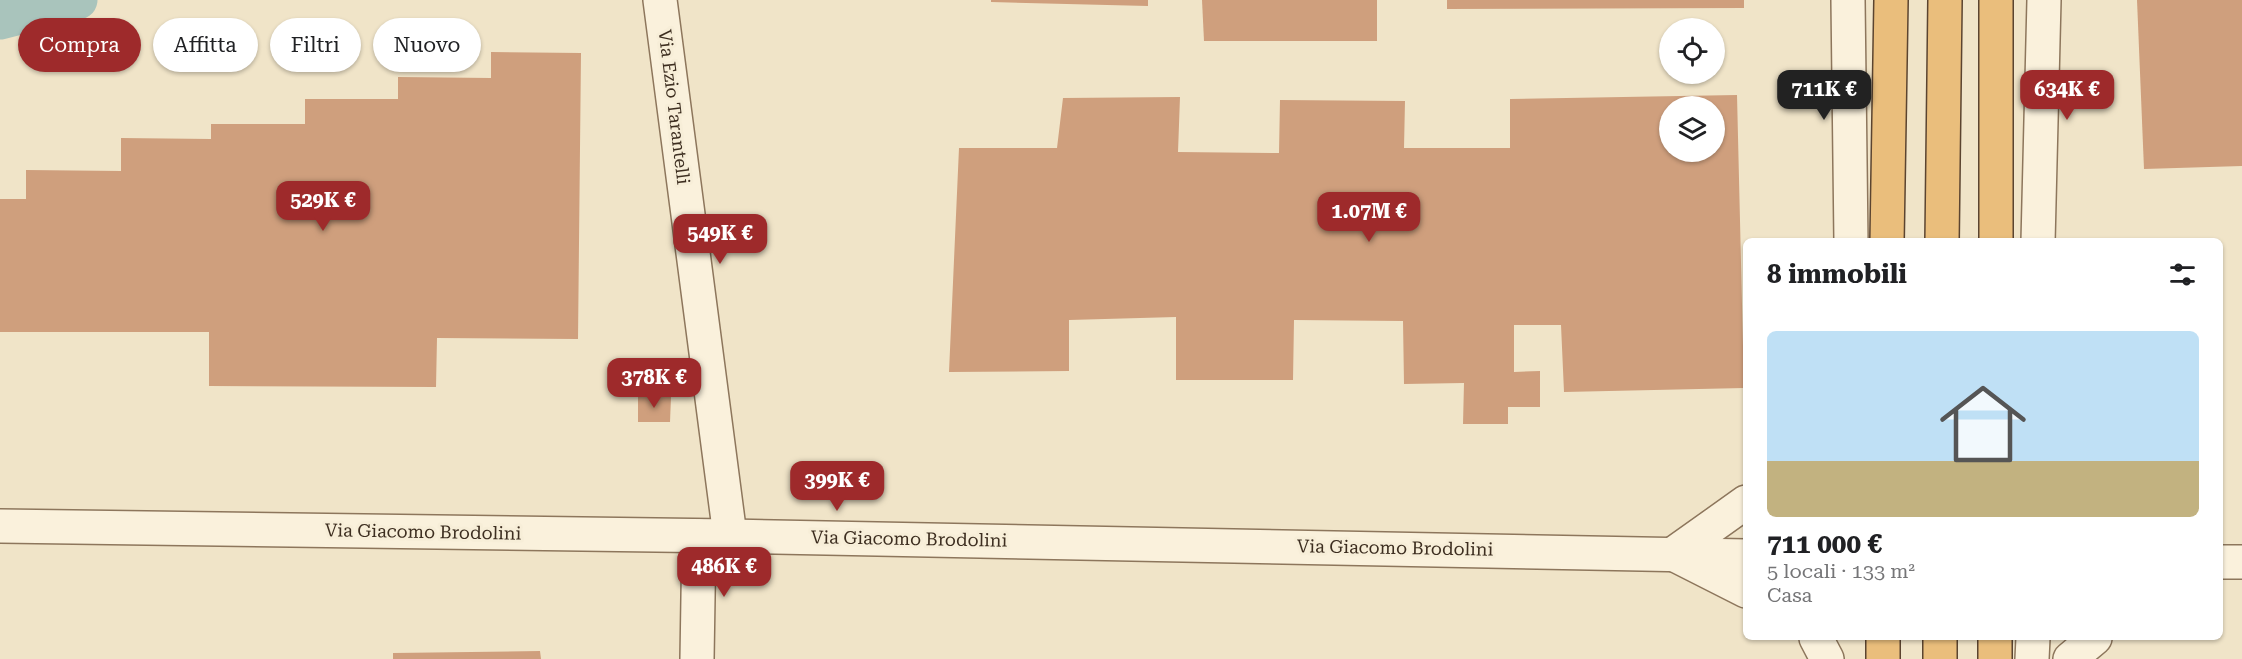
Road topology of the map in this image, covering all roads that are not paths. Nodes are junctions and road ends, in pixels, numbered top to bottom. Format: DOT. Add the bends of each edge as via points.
graph roads {
  1 [pos="660,0"];
  2 [pos="1848,0"];
  3 [pos="1891,0"];
  4 [pos="1945,0"];
  5 [pos="1996,0"];
  6 [pos="2044,0"];
  7 [pos="1851,238"];
  8 [pos="1887,238"];
  9 [pos="1942,238"];
  10 [pos="1996,238"];
  11 [pos="2038,238"];
  12 [pos="1743,504"];
  13 [pos="0,526"];
  14 [pos="715,536"];
  15 [pos="1673,554"];
  16 [pos="1743,556"];
  17 [pos="1743,589"];
  18 [pos="1817,640"];
  19 [pos="1844,640"];
  20 [pos="1883,640"];
  21 [pos="1940,640"];
  22 [pos="1995,640"];
  23 [pos="2033,640"];
  24 [pos="2093,640"];
  25 [pos="697,659"];
  26 [pos="1827,659"];
  27 [pos="1844,659"];
  28 [pos="1883,659"];
  29 [pos="1940,659"];
  30 [pos="1995,659"];
  31 [pos="2032,659"];
  32 [pos="2070,659"];
  1 -- 14 [label="street, Via Ezio Tarantelli"];
  2 -- 7 [label="street"];
  3 -- 8 [label="highway"];
  4 -- 9 [label="highway"];
  5 -- 10 [label="highway"];
  6 -- 11 [label="street"];
  12 -- 15 [label="street"];
  13 -- 14 [label="street, Via Giacomo Brodolini"];
  14 -- 15 [label="street, Via Giacomo Brodolini"];
  14 -- 25 [label="street, Via Ezio Tarantelli"];
  15 -- 16 [label="street, Via Giacomo Brodolini"];
  15 -- 17 [label="street"];
  18 -- 26 [label="street"];
  19 -- 27 [label="street"];
  20 -- 28 [label="highway"];
  21 -- 29 [label="highway"];
  22 -- 30 [label="highway"];
  23 -- 31 [label="street"];
  24 -- 32 [label="street"];
}
